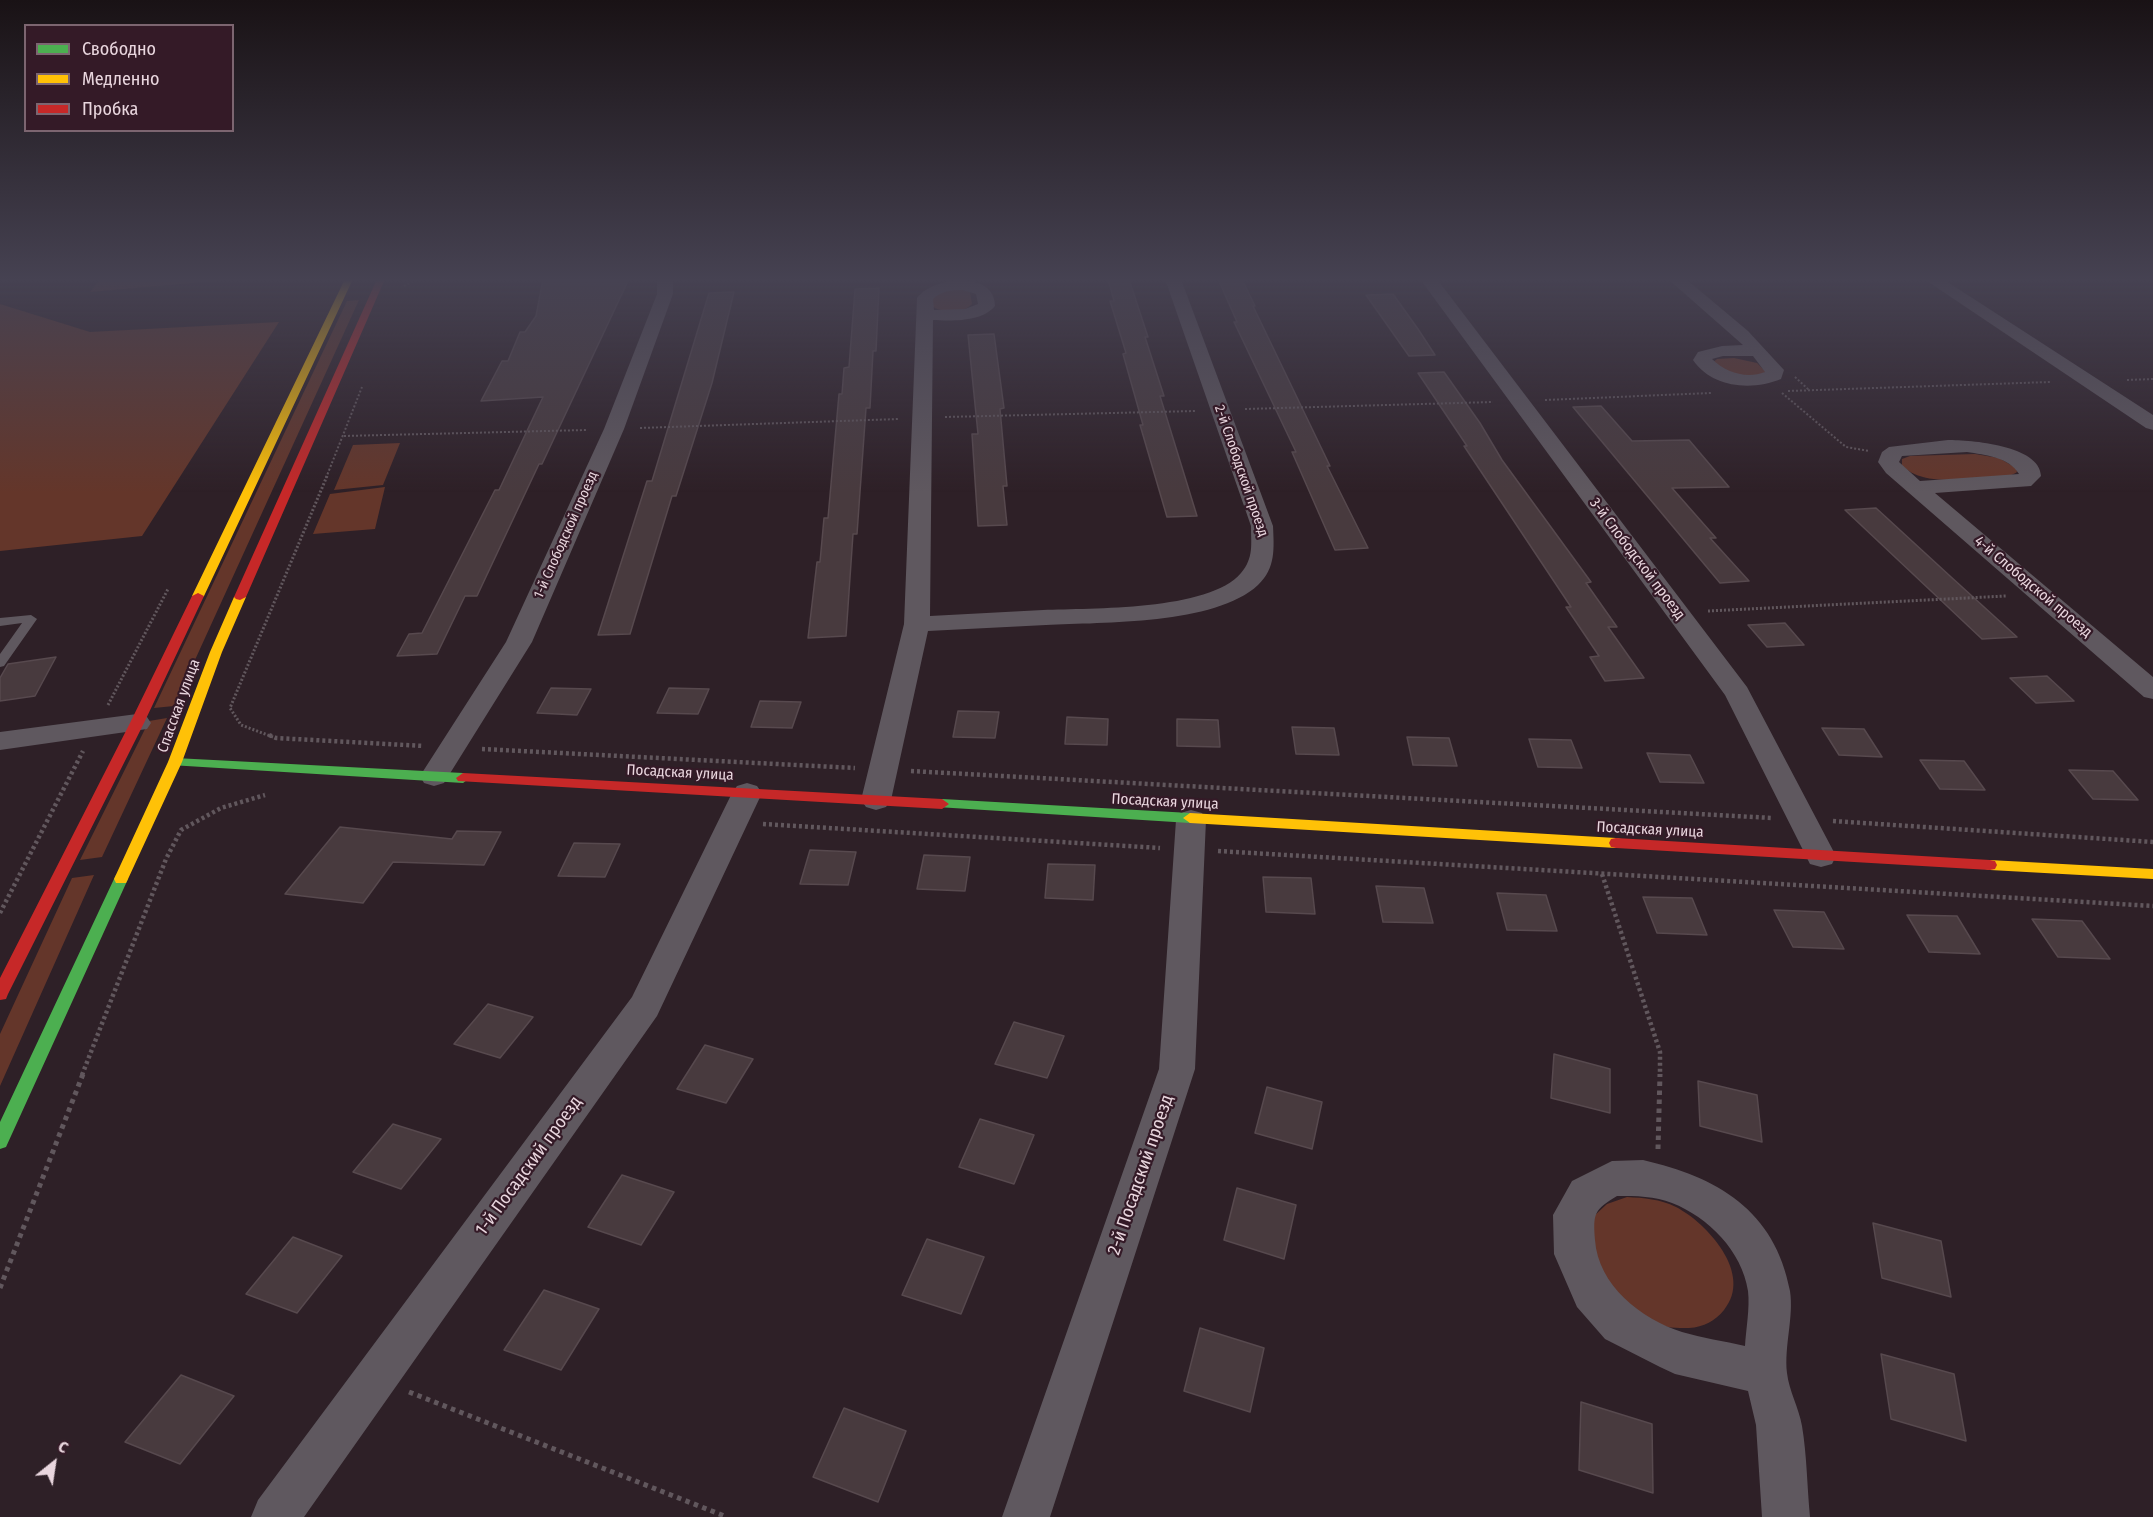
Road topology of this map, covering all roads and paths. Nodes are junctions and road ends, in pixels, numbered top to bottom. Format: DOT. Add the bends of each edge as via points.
graph roads {
  1 [pos="315,350"];
  2 [pos="350,350"];
  3 [pos="644,350"];
  4 [pos="924,350"];
  5 [pos="1198,350"];
  6 [pos="1480,350"];
  7 [pos="2040,350"];
  8 [pos="2153,379"];
  9 [pos="364,381"];
  10 [pos="2088,381"];
  11 [pos="1716,393"];
  12 [pos="1518,401"];
  13 [pos="1220,410"];
  14 [pos="921,418"];
  15 [pos="2153,424"];
  16 [pos="614,429"];
  17 [pos="344,436"];
  18 [pos="1889,456"];
  19 [pos="1916,488"];
  20 [pos="171,583"];
  21 [pos="2010,596"];
  22 [pos="1677,612"];
  23 [pos="0,622"];
  24 [pos="917,624"];
  25 [pos="0,663"];
  26 [pos="2152,688"];
  27 [pos="137,723"];
  28 [pos="95,729"];
  29 [pos="0,741"];
  30 [pos="452,748"];
  31 [pos="175,762"];
  32 [pos="883,769"];
  33 [pos="434,777"];
  34 [pos="266,794"];
  35 [pos="876,800"];
  36 [pos="740,808"];
  37 [pos="1801,819"];
  38 [pos="1190,835"];
  39 [pos="2153,842"];
  40 [pos="1821,856"];
  41 [pos="1602,874"];
  42 [pos="2153,874"];
  43 [pos="2153,906"];
  44 [pos="0,913"];
  45 [pos="0,994"];
  46 [pos="0,1141"];
  47 [pos="1657,1181"];
  48 [pos="0,1288"];
  49 [pos="1765,1373"];
  50 [pos="375,1378"];
  51 [pos="275,1517"];
  52 [pos="727,1517"];
  53 [pos="1026,1517"];
  54 [pos="1786,1517"];
  1 -- 27 [label="street, Спасская улица"];
  2 -- 31 [label="street, Спасская улица" via="216,652"];
  3 -- 16 [label="street, 1-й Слободской проезд"];
  4 -- 14 [label="street"];
  5 -- 13 [label="street, 2-й Слободской проезд"];
  6 -- 12 [label="street, 3-й Слободской проезд"];
  7 -- 10 [label="street"];
  8 -- 10 [label="path"];
  9 -- 17 [label="path"];
  10 -- 15 [label="street"];
  10 -- 18 [label="path" via="1779,391 1846,447"];
  11 -- 12 [label="path"];
  12 -- 13 [label="path"];
  12 -- 22 [label="street, 3-й Слободской проезд"];
  13 -- 14 [label="path"];
  13 -- 24 [label="street, 2-й Слободской проезд" via="1265,539 1260,565 1236,588 1196,606 1172,611"];
  14 -- 16 [label="path"];
  14 -- 24 [label="street"];
  16 -- 17 [label="path"];
  16 -- 30 [label="street, 1-й Слободской проезд" via="519,642"];
  17 -- 30 [label="path" via="230,708 241,725 276,738"];
  18 -- 19 [label="street, 4-й Слободской проезд" via="1893,469"];
  18 -- 19 [label="street" via="1908,449 1980,447 2012,456 2030,470 2030,476 2023,481 2011,483"];
  19 -- 26 [label="street, 4-й Слободской проезд"];
  20 -- 28 [label="path"];
  21 -- 22 [label="path"];
  22 -- 37 [label="street, 3-й Слободской проезд" via="1738,693"];
  23 -- 25 [label="lane" via="32,619"];
  24 -- 32 [label="street"];
  27 -- 28 [label="street"];
  27 -- 45 [label="street, Спасская улица"];
  28 -- 29 [label="street"];
  28 -- 44 [label="path"];
  30 -- 32 [label="path"];
  30 -- 33 [label="street, 1-й Слободской проезд"];
  31 -- 33 [label="street, Посадская улица"];
  31 -- 46 [label="street, Спасская улица"];
  32 -- 35 [label="street"];
  32 -- 37 [label="path"];
  33 -- 36 [label="street, Посадская улица"];
  34 -- 48 [label="path" via="221,808 181,830"];
  35 -- 36 [label="street, Посадская улица"];
  35 -- 38 [label="street, Посадская улица"];
  36 -- 38 [label="path"];
  36 -- 50 [label="street, 1-й Посадский проезд" via="645,1006"];
  37 -- 39 [label="path"];
  37 -- 40 [label="street, 3-й Слободской проезд"];
  38 -- 40 [label="street, Посадская улица"];
  38 -- 41 [label="path"];
  38 -- 53 [label="street, 2-й Посадский проезд" via="1177,1069"];
  40 -- 42 [label="street, Посадская улица"];
  41 -- 43 [label="path"];
  41 -- 47 [label="path" via="1660,1052"];
  47 -- 49 [label="street" via="1678,1186 1708,1201 1737,1225 1759,1257 1769,1292"];
  47 -- 49 [label="street" via="1611,1179 1586,1194 1573,1215 1575,1254 1592,1293 1620,1324 1675,1352"];
  49 -- 54 [label="street" via="1779,1425"];
  50 -- 51 [label="street, 1-й Посадский проезд"];
  50 -- 52 [label="path"];
}
